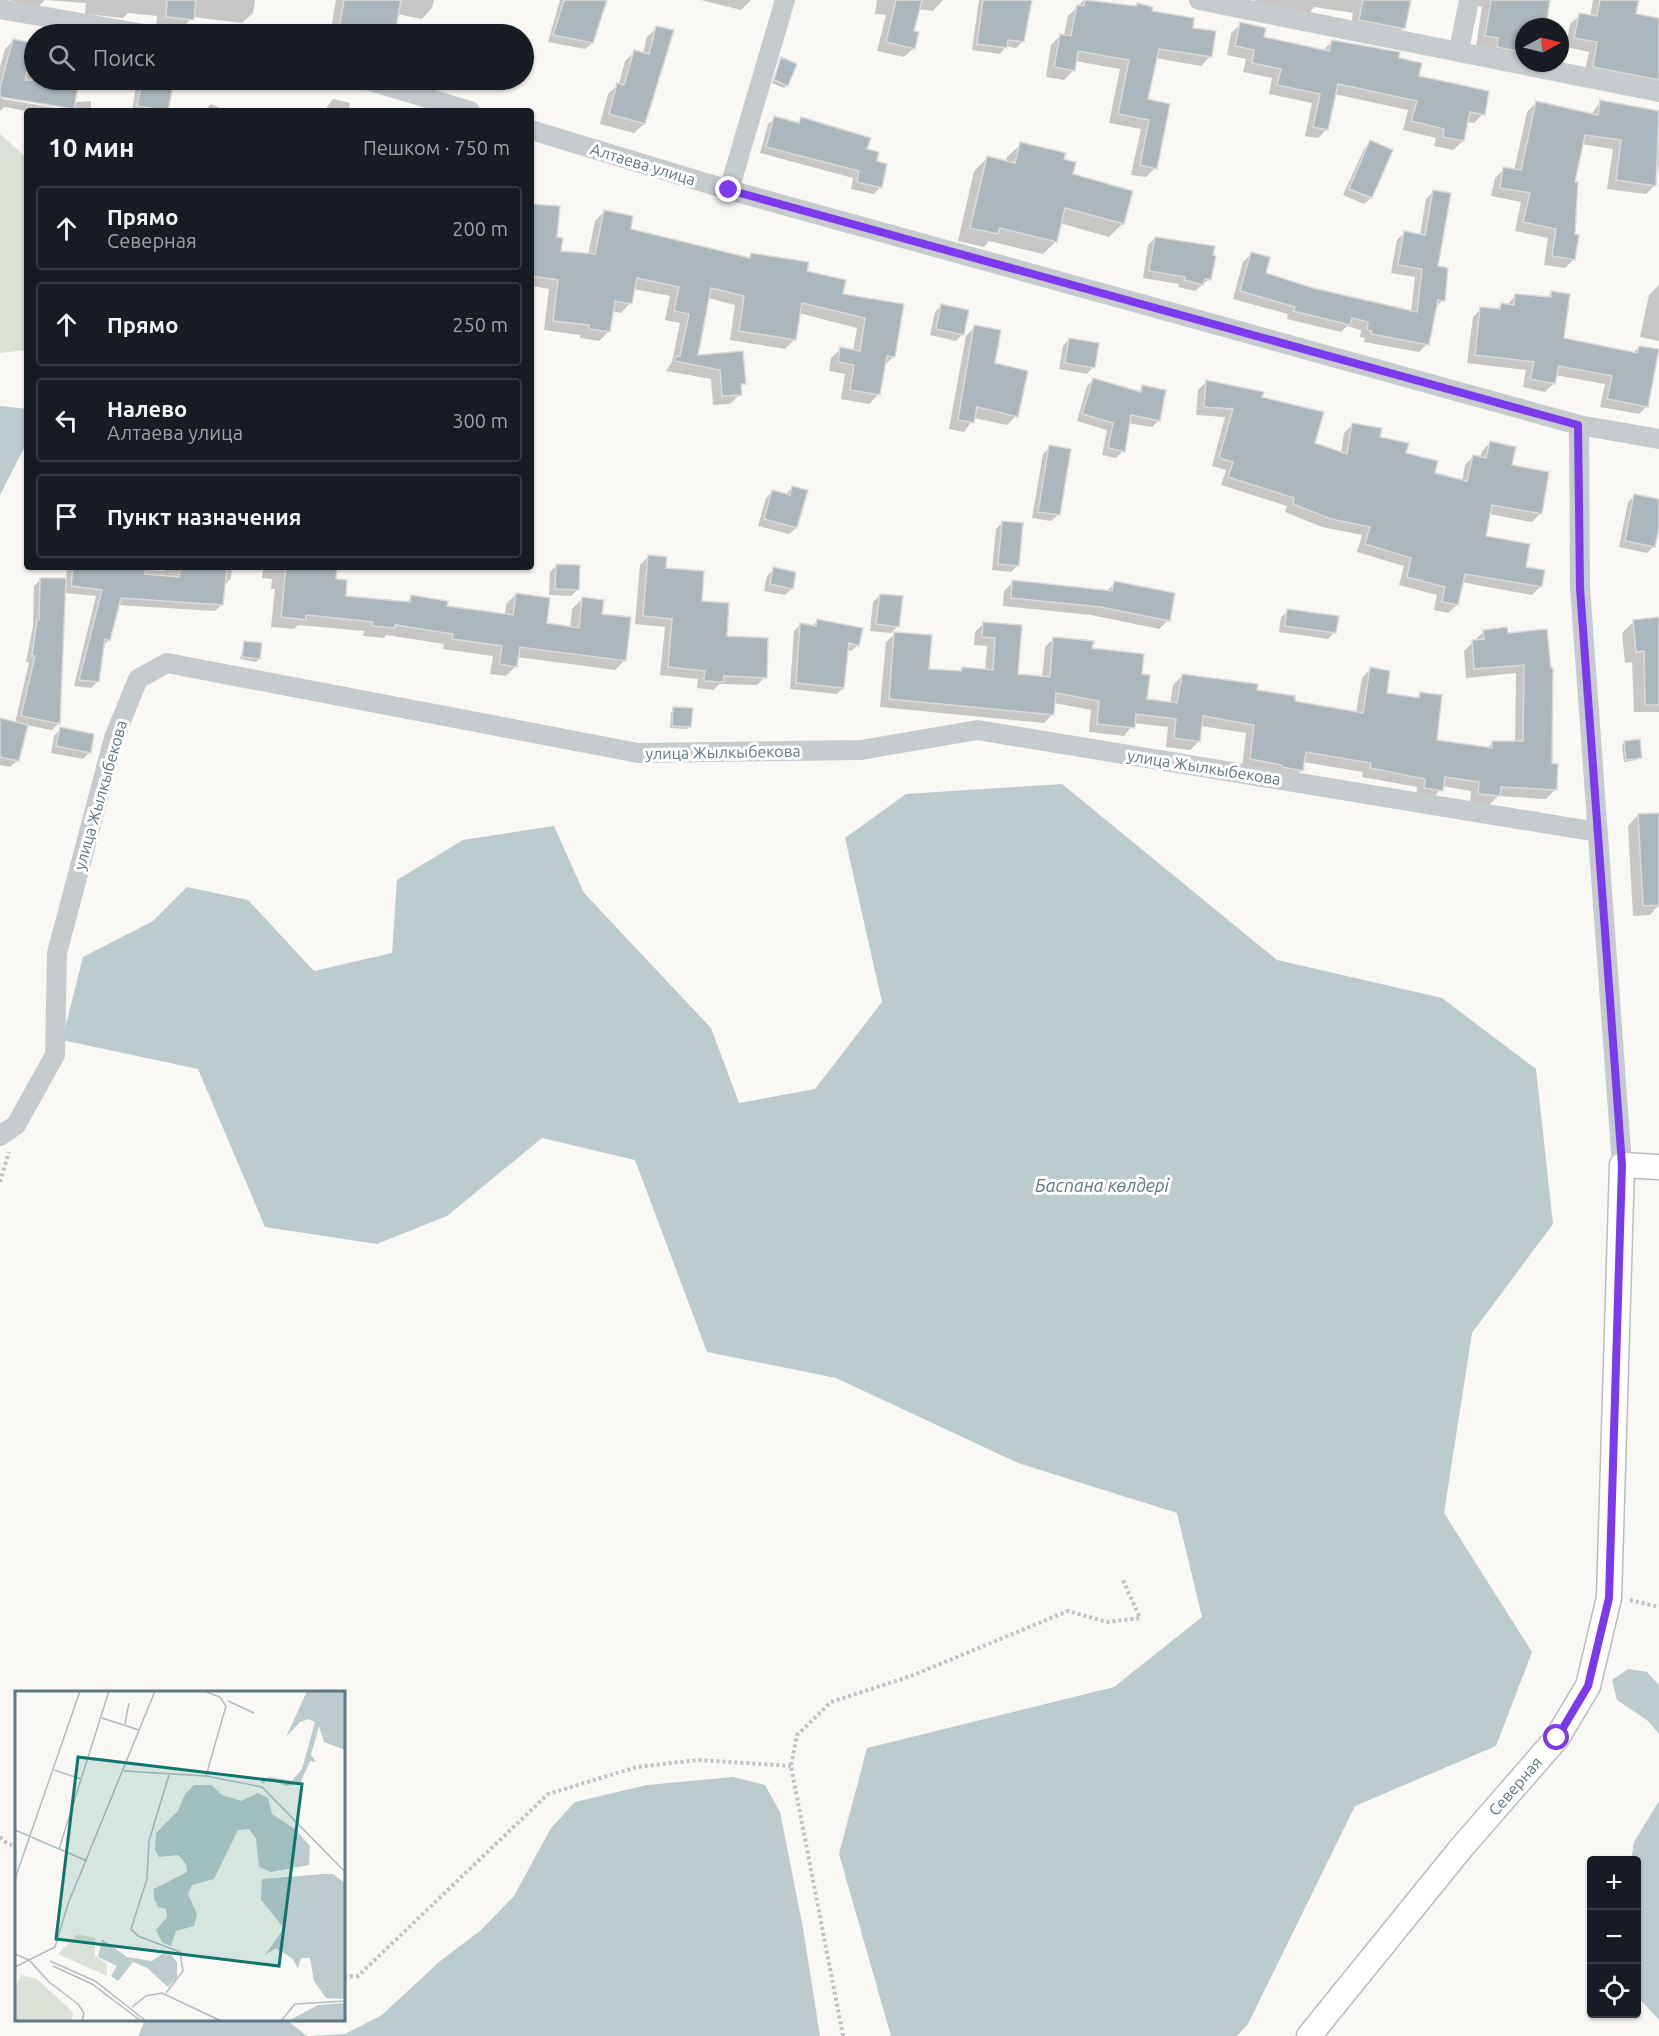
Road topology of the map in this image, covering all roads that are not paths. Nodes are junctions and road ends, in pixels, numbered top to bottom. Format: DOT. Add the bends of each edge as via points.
graph roads {
  1 [pos="785,0"];
  2 [pos="1199,0"];
  3 [pos="1469,0"];
  4 [pos="0,9"];
  5 [pos="86,24"];
  6 [pos="1459,50"];
  7 [pos="400,90"];
  8 [pos="1659,92"];
  9 [pos="460,108"];
  10 [pos="534,131"];
  11 [pos="729,190"];
  12 [pos="1578,425"];
  13 [pos="1659,439"];
  14 [pos="1597,832"];
  15 [pos="0,1136"];
  16 [pos="1622,1165"];
  17 [pos="1659,1167"];
  18 [pos="1309,2036"];
  1 -- 11 [label="street"];
  2 -- 6 [label="street"];
  3 -- 6 [label="street"];
  4 -- 5 [label="street"];
  6 -- 8 [label="street"];
  7 -- 9 [label="street"];
  10 -- 11 [label="street, Алтаева улица"];
  11 -- 12 [label="street, Алтаева улица"];
  12 -- 13 [label="street, Алтаева улица"];
  12 -- 14 [label="street" via="1580,588"];
  14 -- 15 [label="street, улица Жылкыбекова" via="977,729 861,750 638,753 167,663 138,679 114,738 57,953 55,1055 16,1125"];
  14 -- 16 [label="street"];
  16 -- 17 [label="main road"];
  16 -- 18 [label="main road, Северная" via="1609,1598 1588,1686 1557,1738 1462,1846"];
}
